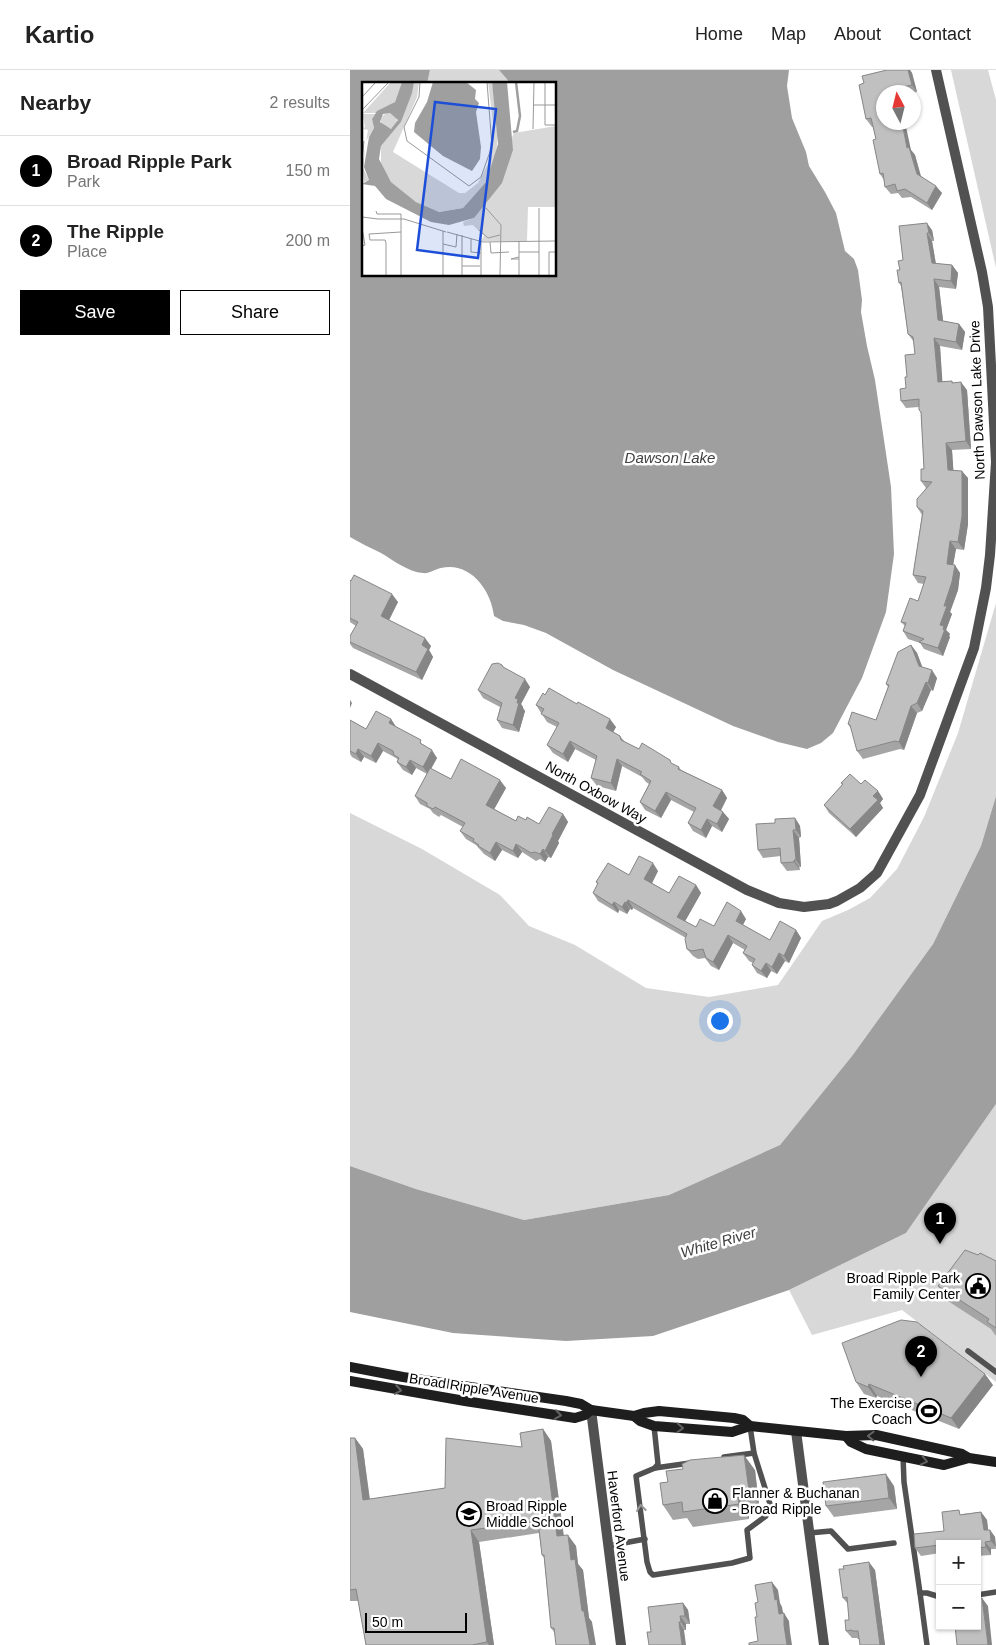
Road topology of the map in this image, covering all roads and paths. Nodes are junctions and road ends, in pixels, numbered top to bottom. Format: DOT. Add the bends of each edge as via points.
graph roads {
  1 [pos="936,70"];
  2 [pos="350,674"];
  3 [pos="837,901"];
  4 [pos="968,1351"];
  5 [pos="350,1367"];
  6 [pos="996,1372"];
  7 [pos="350,1381"];
  8 [pos="591,1410"];
  9 [pos="634,1416"];
  10 [pos="654,1426"];
  11 [pos="750,1426"];
  12 [pos="796,1431"];
  13 [pos="846,1436"];
  14 [pos="754,1453"];
  15 [pos="903,1456"];
  16 [pos="718,1458"];
  17 [pos="970,1458"];
  18 [pos="700,1461"];
  19 [pos="996,1462"];
  20 [pos="655,1468"];
  21 [pos="809,1533"];
  22 [pos="645,1539"];
  23 [pos="894,1543"];
  24 [pos="608,1546"];
  25 [pos="920,1592"];
  26 [pos="996,1592"];
  27 [pos="981,1594"];
  28 [pos="936,1595"];
  29 [pos="621,1645"];
  30 [pos="824,1645"];
  31 [pos="927,1645"];
  1 -- 3 [label="street, North Dawson Lake Drive" via="988,306 996,462 987,580 974,648 920,795 877,873 860,888"];
  2 -- 3 [label="street, North Oxbow Way" via="747,890 779,903 804,907"];
  4 -- 6 [label="lane"];
  5 -- 8 [label="street, Broad Ripple Avenue" via="566,1401"];
  7 -- 8 [label="street, Broad Ripple Avenue, one-way" via="575,1418"];
  8 -- 9 [label="street, Broad Ripple Avenue"];
  8 -- 24 [label="street, Haverford Avenue"];
  9 -- 10 [label="street, Broad Ripple Avenue" via="640,1422"];
  9 -- 11 [label="street, Broad Ripple Avenue" via="659,1411 734,1418"];
  10 -- 11 [label="street, Broad Ripple Avenue, one-way" via="732,1432"];
  10 -- 20 [label="lane" via="658,1464"];
  11 -- 12 [label="street, Broad Ripple Avenue"];
  11 -- 14 [label="lane"];
  12 -- 13 [label="street, Broad Ripple Avenue"];
  12 -- 21 [label="street"];
  13 -- 15 [label="street, Broad Ripple Avenue" via="851,1442 866,1448"];
  17 -- 13 [label="street, Broad Ripple Avenue, one-way" via="884,1437"];
  14 -- 16 [label="lane"];
  14 -- 22 [label="lane" via="770,1504 766,1516 746,1530 750,1558 653,1575"];
  15 -- 17 [label="street, Broad Ripple Avenue, one-way" via="944,1465"];
  15 -- 25 [label="lane"];
  17 -- 19 [label="street, Broad Ripple Avenue"];
  18 -- 20 [label="lane"];
  22 -- 20 [label="lane, one-way" via="636,1476"];
  21 -- 23 [label="lane" via="831,1530 848,1549"];
  21 -- 30 [label="street"];
  22 -- 24 [label="lane"];
  24 -- 29 [label="street, Haverford Avenue"];
  25 -- 28 [label="lane"];
  25 -- 31 [label="lane"];
  26 -- 27 [label="lane"];
}
